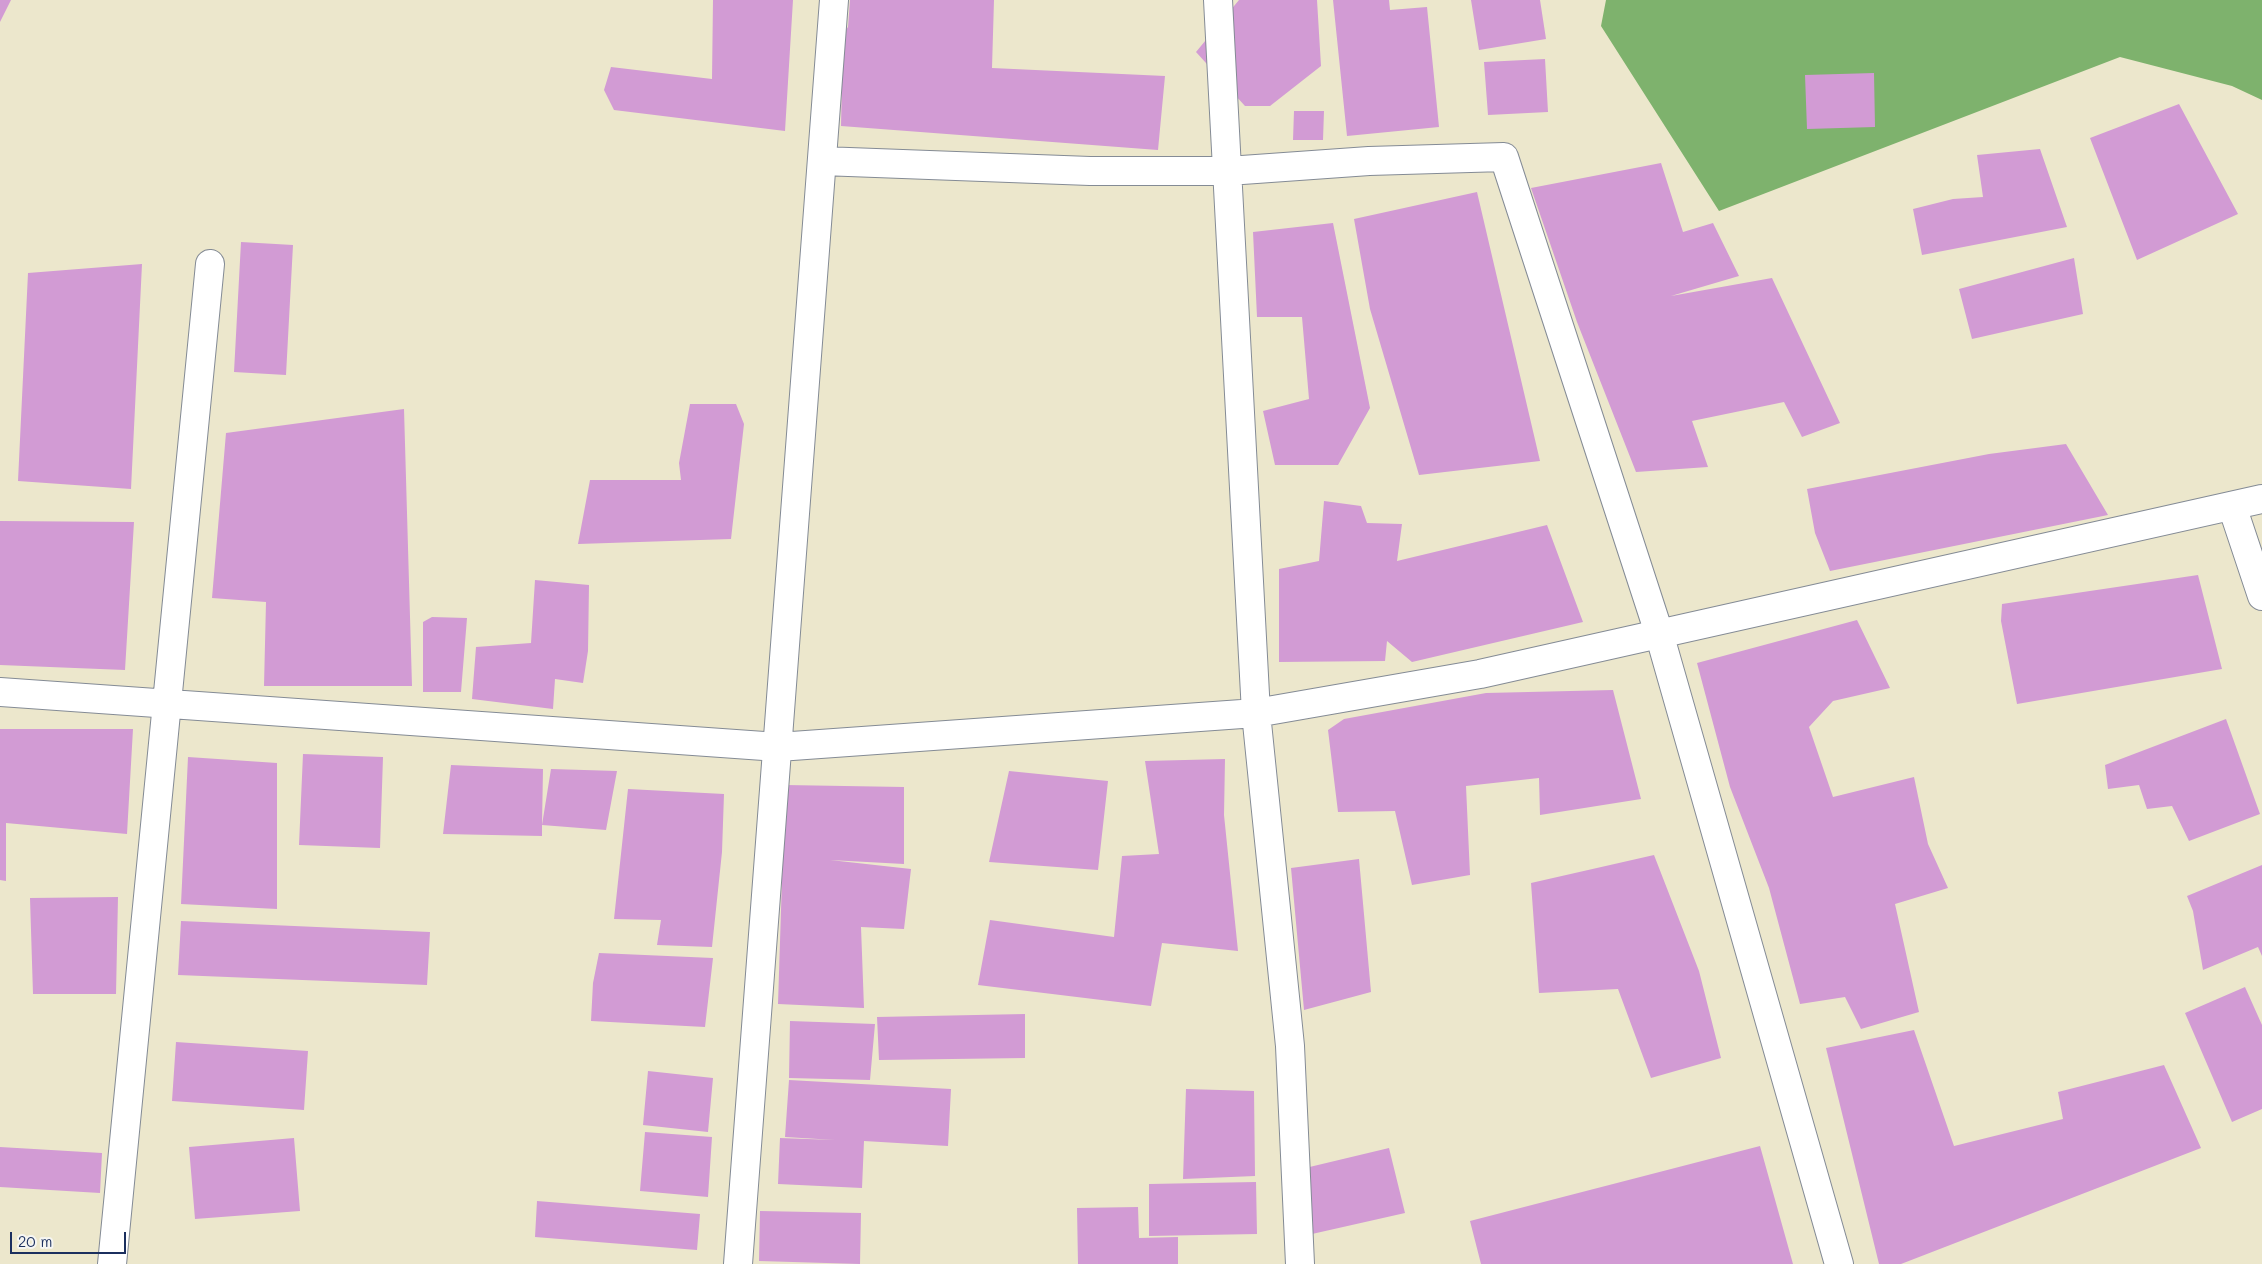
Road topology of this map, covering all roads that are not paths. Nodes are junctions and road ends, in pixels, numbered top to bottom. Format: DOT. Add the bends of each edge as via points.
graph roads {
  1 [pos="834,0"];
  2 [pos="1218,0"];
  3 [pos="822,162"];
  4 [pos="1228,171"];
  5 [pos="210,264"];
  6 [pos="2262,499"];
  7 [pos="2232,506"];
  8 [pos="2262,596"];
  9 [pos="1659,633"];
  10 [pos="0,692"];
  11 [pos="167,705"];
  12 [pos="1256,713"];
  13 [pos="778,747"];
  14 [pos="112,1264"];
  15 [pos="738,1264"];
  16 [pos="1300,1264"];
  17 [pos="1839,1264"];
  1 -- 3 [label="street"];
  2 -- 4 [label="street"];
  3 -- 4 [label="street" via="1090,171"];
  3 -- 13 [label="street"];
  4 -- 9 [label="street" via="1369,161 1504,157"];
  4 -- 12 [label="street"];
  5 -- 11 [label="street"];
  6 -- 7 [label="street"];
  7 -- 8 [label="street"];
  7 -- 9 [label="street"];
  9 -- 12 [label="street" via="1480,674"];
  9 -- 17 [label="street"];
  10 -- 11 [label="street"];
  11 -- 13 [label="street"];
  11 -- 14 [label="street"];
  12 -- 13 [label="street"];
  12 -- 16 [label="street" via="1290,1046"];
  13 -- 15 [label="street"];
}
